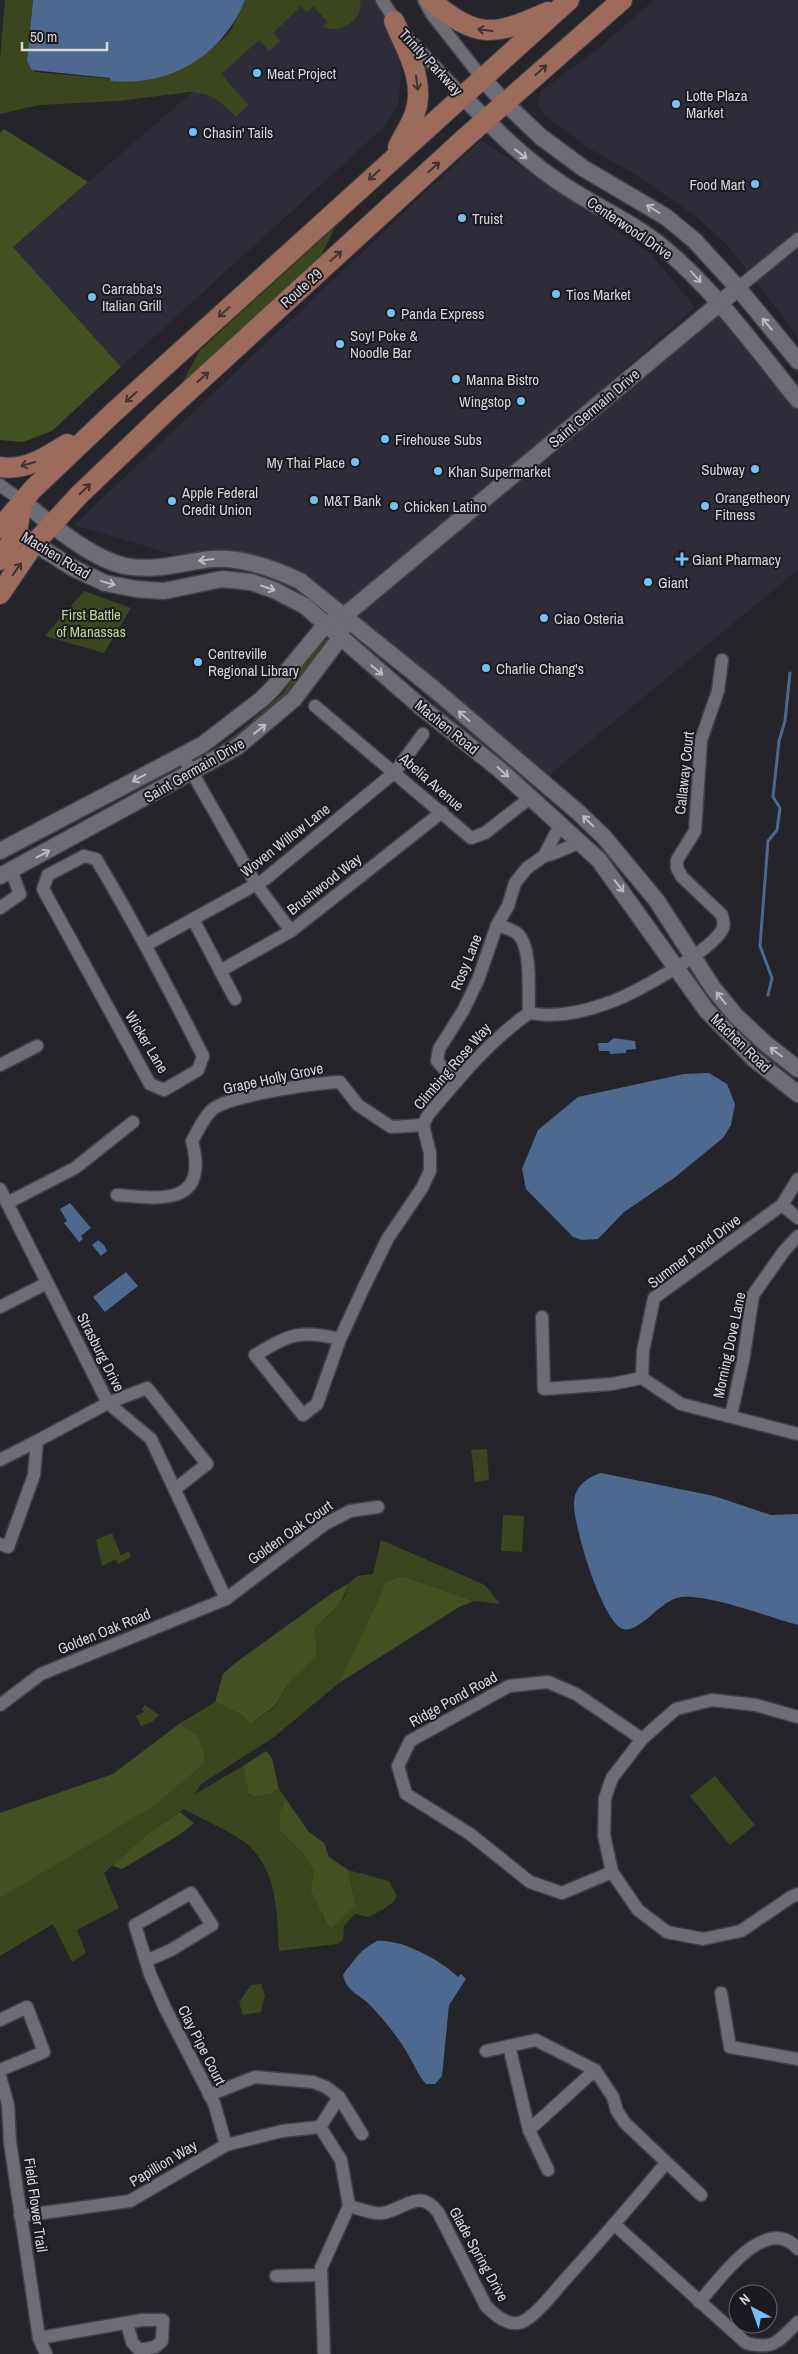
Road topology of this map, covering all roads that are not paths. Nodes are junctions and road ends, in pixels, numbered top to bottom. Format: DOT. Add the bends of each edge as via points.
graph roads {
  1 [pos="382,0"];
  2 [pos="424,0"];
  3 [pos="430,0"];
  4 [pos="622,0"];
  5 [pos="566,2"];
  6 [pos="394,21"];
  7 [pos="482,78"];
  8 [pos="462,96"];
  9 [pos="505,103"];
  10 [pos="486,120"];
  11 [pos="392,159"];
  12 [pos="798,239"];
  13 [pos="738,288"];
  14 [pos="719,304"];
  15 [pos="798,361"];
  16 [pos="798,400"];
  17 [pos="114,412"];
  18 [pos="0,467"];
  19 [pos="0,485"];
  20 [pos="22,501"];
  21 [pos="51,524"];
  22 [pos="5,526"];
  23 [pos="34,544"];
  24 [pos="0,560"];
  25 [pos="0,594"];
  26 [pos="344,616"];
  27 [pos="326,624"];
  28 [pos="340,638"];
  29 [pos="722,660"];
  30 [pos="315,706"];
  31 [pos="423,734"];
  32 [pos="182,756"];
  33 [pos="396,772"];
  34 [pos="192,773"];
  35 [pos="531,798"];
  36 [pos="442,812"];
  37 [pos="560,825"];
  38 [pos="581,844"];
  39 [pos="0,850"];
  40 [pos="544,856"];
  41 [pos="6,873"];
  42 [pos="256,884"];
  43 [pos="0,908"];
  44 [pos="193,919"];
  45 [pos="497,925"];
  46 [pos="291,931"];
  47 [pos="146,945"];
  48 [pos="692,956"];
  49 [pos="677,967"];
  50 [pos="220,971"];
  51 [pos="235,999"];
  52 [pos="529,1013"];
  53 [pos="37,1046"];
  54 [pos="0,1065"];
  55 [pos="798,1069"];
  56 [pos="456,1082"];
  57 [pos="798,1094"];
  58 [pos="133,1122"];
  59 [pos="423,1125"];
  60 [pos="798,1179"];
  61 [pos="0,1190"];
  62 [pos="117,1194"];
  63 [pos="8,1203"];
  64 [pos="782,1205"];
  65 [pos="798,1218"];
  66 [pos="798,1236"];
  67 [pos="47,1283"];
  68 [pos="0,1307"];
  69 [pos="542,1317"];
  70 [pos="340,1339"];
  71 [pos="642,1378"];
  72 [pos="108,1404"];
  73 [pos="731,1415"];
  74 [pos="798,1434"];
  75 [pos="37,1441"];
  76 [pos="0,1460"];
  77 [pos="175,1489"];
  78 [pos="378,1507"];
  79 [pos="0,1544"];
  80 [pos="226,1599"];
  81 [pos="0,1705"];
  82 [pos="798,1716"];
  83 [pos="642,1739"];
  84 [pos="612,1872"];
  85 [pos="798,1894"];
  86 [pos="146,1961"];
  87 [pos="721,1993"];
  88 [pos="0,2020"];
  89 [pos="509,2046"];
  90 [pos="486,2051"];
  91 [pos="798,2059"];
  92 [pos="0,2070"];
  93 [pos="595,2070"];
  94 [pos="0,2076"];
  95 [pos="210,2095"];
  96 [pos="339,2097"];
  97 [pos="320,2127"];
  98 [pos="529,2130"];
  99 [pos="362,2134"];
  100 [pos="226,2145"];
  101 [pos="666,2164"];
  102 [pos="548,2170"];
  103 [pos="701,2195"];
  104 [pos="349,2206"];
  105 [pos="20,2216"];
  106 [pos="614,2225"];
  107 [pos="798,2249"];
  108 [pos="320,2275"];
  109 [pos="276,2276"];
  110 [pos="699,2302"];
  111 [pos="798,2322"];
  112 [pos="126,2323"];
  113 [pos="39,2338"];
  114 [pos="776,2349"];
  115 [pos="34,2354"];
  116 [pos="46,2354"];
  117 [pos="324,2354"];
  1 -- 6 [label="street, Trinity Parkway"];
  2 -- 7 [label="street, Trinity Parkway"];
  5 -- 3 [label="main road, one-way" via="511,28 490,32 470,28"];
  9 -- 4 [label="main road, Route 29, one-way"];
  5 -- 7 [label="main road"];
  6 -- 8 [label="street, Trinity Parkway"];
  6 -- 11 [label="main road, one-way" via="413,65 419,96 415,112"];
  7 -- 8 [label="main road"];
  7 -- 9 [label="street, Trinity Parkway"];
  8 -- 10 [label="street, Trinity Parkway"];
  8 -- 11 [label="main road"];
  9 -- 10 [label="main road, Route 29"];
  13 -- 9 [label="street, Centerwood Drive, one-way" via="694,240 666,217 562,154"];
  10 -- 14 [label="street, Centerwood Drive, one-way" via="541,169 663,247 692,272"];
  21 -- 10 [label="main road, Route 29, one-way" via="169,409"];
  11 -- 17 [label="main road, one-way"];
  12 -- 13 [label="street, Saint Germain Drive"];
  13 -- 14 [label="street, Saint Germain Drive"];
  15 -- 13 [label="street, Centerwood Drive, one-way"];
  14 -- 16 [label="street, Centerwood Drive"];
  14 -- 26 [label="street, Saint Germain Drive"];
  17 -- 18 [label="main road, one-way" via="46,458 18,467"];
  17 -- 20 [label="main road"];
  19 -- 20 [label="street"];
  20 -- 21 [label="street, Machen Road"];
  20 -- 22 [label="main road"];
  21 -- 23 [label="main road, Route 29"];
  26 -- 21 [label="street, Machen Road, one-way" via="300,581 252,562 214,559 151,567 125,566 93,553"];
  22 -- 23 [label="street, Machen Road"];
  22 -- 24 [label="main road"];
  25 -- 23 [label="main road, Route 29, one-way"];
  23 -- 27 [label="street, Machen Road, one-way" via="105,583 136,589 164,590 222,579 251,582 305,606"];
  26 -- 27 [label="street, Saint Germain Drive"];
  26 -- 28 [label="street, Saint Germain Drive"];
  48 -- 26 [label="street, Machen Road, one-way" via="657,901 604,837 434,689"];
  27 -- 28 [label="street, Machen Road"];
  27 -- 32 [label="street, Saint Germain Drive" via="262,699"];
  34 -- 28 [label="street, Saint Germain Drive, one-way" via="237,747 267,724 294,699"];
  28 -- 35 [label="street, Machen Road, one-way"];
  29 -- 48 [label="street, Callaway Court" via="718,691 701,740 695,831 677,860 677,868 682,877 717,909 724,923 722,931"];
  30 -- 33 [label="street, Abelia Avenue"];
  31 -- 33 [label="street, Woven Willow Lane"];
  32 -- 34 [label="street"];
  32 -- 39 [label="street, Saint Germain Drive, one-way"];
  33 -- 36 [label="street, Abelia Avenue"];
  33 -- 42 [label="street, Woven Willow Lane"];
  41 -- 34 [label="street, Saint Germain Drive, one-way"];
  34 -- 42 [label="street"];
  35 -- 36 [label="street, Abelia Avenue" via="484,833 471,838"];
  35 -- 37 [label="street, Machen Road"];
  36 -- 46 [label="street, Brushwood Way"];
  37 -- 38 [label="street, Machen Road"];
  37 -- 40 [label="street, Rosy Lane"];
  38 -- 40 [label="street, Rosy Lane"];
  38 -- 49 [label="street, Machen Road, one-way" via="599,860"];
  40 -- 45 [label="street, Rosy Lane" via="527,868 515,883 508,906"];
  41 -- 43 [label="street" via="20,894"];
  42 -- 44 [label="street, Woven Willow Lane"];
  42 -- 46 [label="street"];
  44 -- 47 [label="street, Woven Willow Lane"];
  44 -- 50 [label="street"];
  45 -- 52 [label="street" via="513,930 527,948"];
  45 -- 56 [label="street, Rosy Lane" via="478,980 439,1049 437,1061"];
  46 -- 50 [label="street, Brushwood Way"];
  47 -- 47 [label="street, Wicker Lane" via="96,859 84,856 48,875 43,888 150,1084 164,1090 198,1070 203,1056"];
  48 -- 49 [label="street, Callaway Court"];
  55 -- 48 [label="street, Machen Road, one-way" via="736,1016"];
  49 -- 52 [label="street" via="605,1004 579,1011"];
  49 -- 57 [label="street, Machen Road" via="724,1030"];
  50 -- 51 [label="street"];
  52 -- 56 [label="street, Climbing Rose Way" via="506,1029"];
  53 -- 54 [label="street"];
  56 -- 59 [label="street, Climbing Rose Way"];
  58 -- 63 [label="street" via="75,1168"];
  59 -- 62 [label="street, Grape Holly Grove" via="391,1127 358,1105 340,1082 318,1083 226,1102 212,1110 192,1141 196,1168 191,1183 178,1194 164,1198"];
  59 -- 70 [label="street, Climbing Rose Way" via="430,1153 430,1171 388,1238"];
  60 -- 64 [label="street, Summer Pond Drive"];
  61 -- 63 [label="street, Strasburg Drive"];
  63 -- 67 [label="street, Strasburg Drive"];
  64 -- 65 [label="street"];
  64 -- 71 [label="street, Summer Pond Drive" via="654,1298"];
  66 -- 73 [label="street, Morning Dove Lane" via="753,1295"];
  67 -- 68 [label="street"];
  67 -- 72 [label="street, Strasburg Drive"];
  69 -- 71 [label="street" via="544,1389 612,1384"];
  70 -- 70 [label="street, Climbing Rose Way" via="318,1333 298,1334 278,1340 255,1355 303,1415 317,1404"];
  71 -- 73 [label="street" via="681,1404"];
  72 -- 75 [label="street"];
  72 -- 77 [label="street, Strasburg Drive" via="152,1439"];
  72 -- 77 [label="street" via="147,1388 201,1456 207,1464"];
  73 -- 74 [label="street"];
  75 -- 76 [label="street"];
  75 -- 79 [label="street" via="34,1475 8,1548"];
  77 -- 80 [label="street, Strasburg Drive"];
  78 -- 80 [label="street, Golden Oak Court" via="350,1511 325,1524"];
  80 -- 81 [label="street, Golden Oak Road" via="41,1674"];
  82 -- 83 [label="street" via="756,1705 712,1700 676,1709"];
  83 -- 84 [label="street" via="612,1778 605,1798 604,1835"];
  83 -- 84 [label="street, Ridge Pond Road" via="576,1694 548,1682 509,1686 410,1742 398,1766 406,1794 470,1834 530,1882 562,1893"];
  84 -- 85 [label="street" via="638,1910 667,1932 703,1939 741,1931"];
  86 -- 86 [label="street, Clay Pipe Court" via="134,1926 191,1892 212,1925"];
  86 -- 95 [label="street, Clay Pipe Court" via="165,2008"];
  87 -- 91 [label="street" via="730,2047"];
  88 -- 92 [label="street" via="27,2007 44,2052"];
  89 -- 90 [label="street"];
  89 -- 93 [label="street" via="536,2040"];
  89 -- 98 [label="street"];
  93 -- 98 [label="street"];
  93 -- 101 [label="street" via="625,2123"];
  94 -- 105 [label="street, Field Flower Trail" via="8,2105"];
  95 -- 96 [label="street" via="255,2077 274,2077 313,2082"];
  95 -- 100 [label="street, Clay Pipe Court"];
  96 -- 97 [label="street"];
  96 -- 99 [label="street"];
  97 -- 100 [label="street, Papillion Way" via="282,2131"];
  97 -- 104 [label="street" via="341,2160"];
  98 -- 102 [label="street"];
  100 -- 105 [label="street, Papillion Way" via="130,2201"];
  101 -- 103 [label="street"];
  101 -- 106 [label="street, Glade Spring Drive"];
  104 -- 106 [label="street, Glade Spring Drive" via="381,2214 420,2199 430,2202 486,2306 508,2322 522,2322 539,2309"];
  104 -- 108 [label="street" via="328,2249"];
  105 -- 113 [label="street, Field Flower Trail"];
  106 -- 110 [label="street"];
  107 -- 110 [label="street" via="787,2240 755,2244"];
  108 -- 109 [label="street"];
  108 -- 117 [label="street"];
  110 -- 114 [label="street" via="746,2343"];
  111 -- 114 [label="street"];
  112 -- 113 [label="street"];
  113 -- 115 [label="street, Field Flower Trail"];
  113 -- 116 [label="street, Field Flower Trail"];
}
